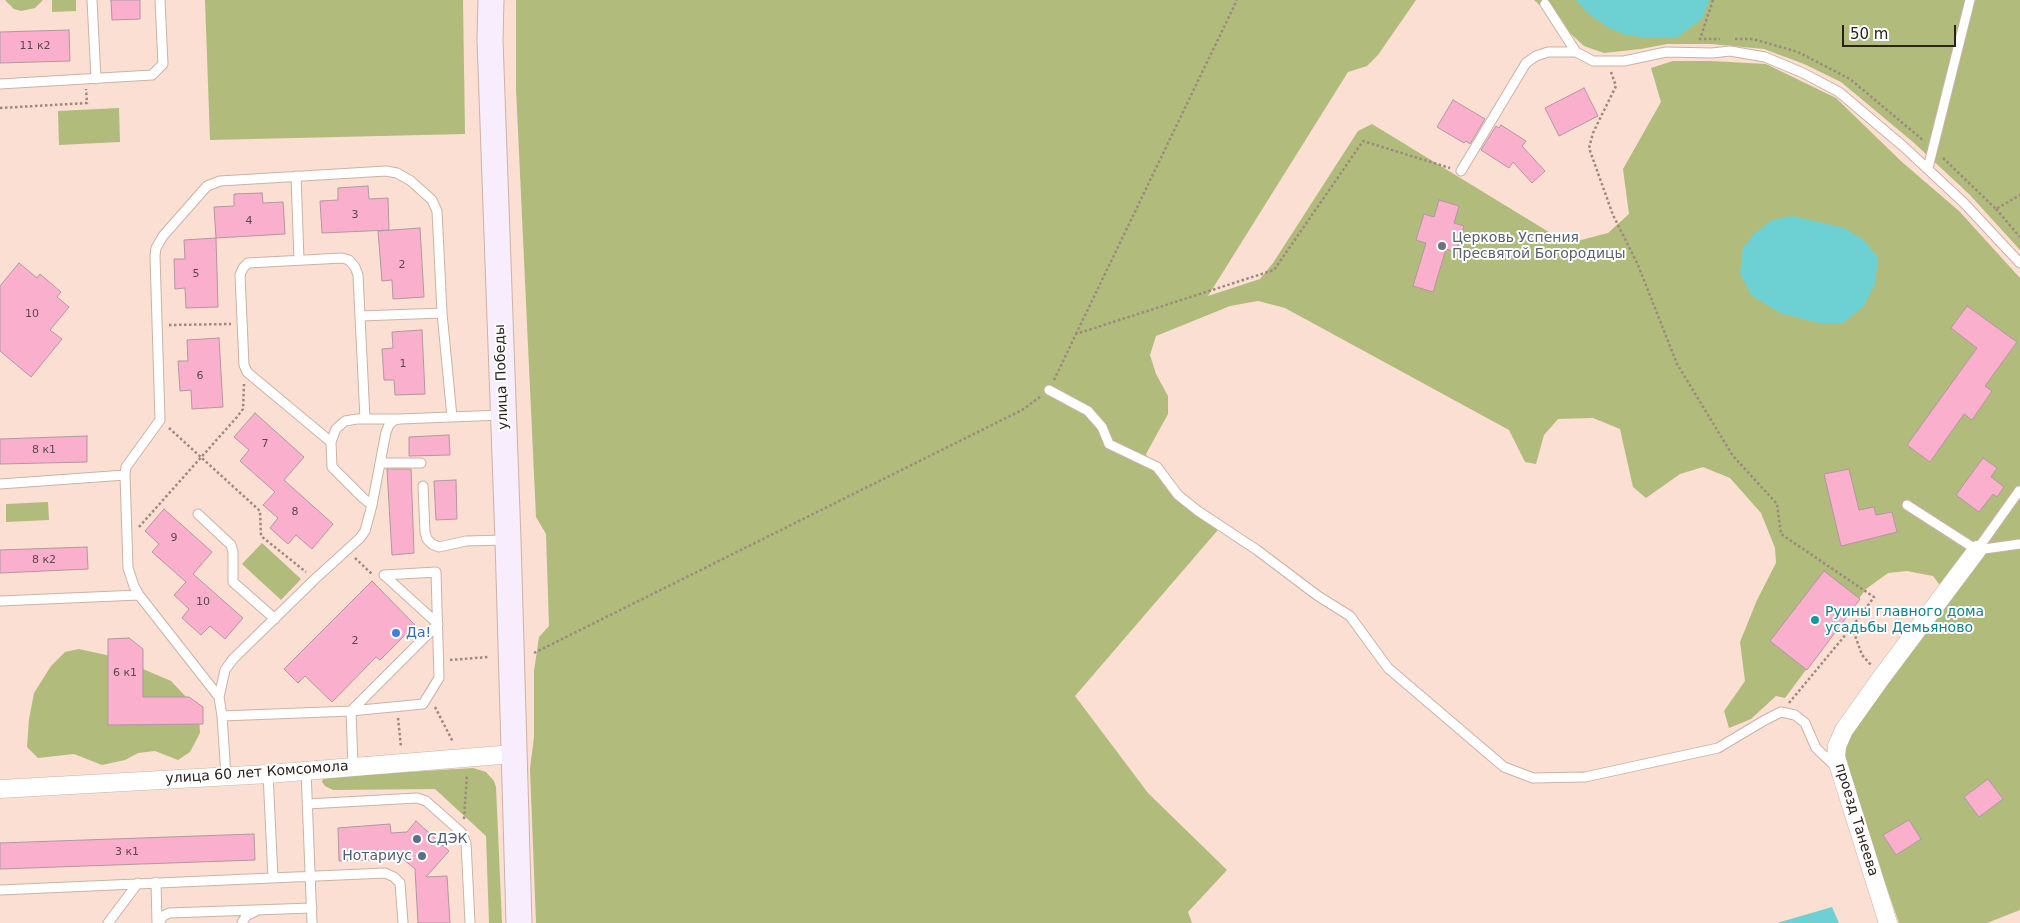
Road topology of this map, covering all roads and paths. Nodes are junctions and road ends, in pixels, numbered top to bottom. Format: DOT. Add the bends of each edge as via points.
graph roads {
  1 [pos="92,0"];
  2 [pos="160,0"];
  3 [pos="491,0"];
  4 [pos="1237,0"];
  5 [pos="1714,0"];
  6 [pos="1970,0"];
  7 [pos="1545,4"];
  8 [pos="1700,39"];
  9 [pos="1576,52"];
  10 [pos="1593,61"];
  11 [pos="86,80"];
  12 [pos="96,80"];
  13 [pos="0,84"];
  14 [pos="0,108"];
  15 [pos="1928,168"];
  16 [pos="1460,171"];
  17 [pos="296,176"];
  18 [pos="1996,209"];
  19 [pos="2020,238"];
  20 [pos="299,260"];
  21 [pos="2020,263"];
  22 [pos="442,312"];
  23 [pos="360,316"];
  24 [pos="242,324"];
  25 [pos="157,325"];
  26 [pos="1076,334"];
  27 [pos="244,365"];
  28 [pos="1049,390"];
  29 [pos="504,415"];
  30 [pos="452,417"];
  31 [pos="365,419"];
  32 [pos="400,419"];
  33 [pos="160,420"];
  34 [pos="331,442"];
  35 [pos="201,458"];
  36 [pos="380,462"];
  37 [pos="421,463"];
  38 [pos="125,475"];
  39 [pos="0,484"];
  40 [pos="423,486"];
  41 [pos="2019,490"];
  42 [pos="372,505"];
  43 [pos="1907,505"];
  44 [pos="198,514"];
  45 [pos="508,540"];
  46 [pos="127,541"];
  47 [pos="2020,544"];
  48 [pos="347,550"];
  49 [pos="1977,550"];
  50 [pos="384,575"];
  51 [pos="315,579"];
  52 [pos="139,595"];
  53 [pos="0,601"];
  54 [pos="275,619"];
  55 [pos="438,624"];
  56 [pos="1852,627"];
  57 [pos="534,653"];
  58 [pos="488,657"];
  59 [pos="439,661"];
  60 [pos="1881,678"];
  61 [pos="428,695"];
  62 [pos="219,697"];
  63 [pos="397,706"];
  64 [pos="351,711"];
  65 [pos="1782,712"];
  66 [pos="222,716"];
  67 [pos="401,748"];
  68 [pos="456,748"];
  69 [pos="513,754"];
  70 [pos="353,766"];
  71 [pos="468,768"];
  72 [pos="306,770"];
  73 [pos="1840,770"];
  74 [pos="268,774"];
  75 [pos="226,776"];
  76 [pos="0,788"];
  77 [pos="307,804"];
  78 [pos="461,832"];
  79 [pos="310,876"];
  80 [pos="273,878"];
  81 [pos="156,882"];
  82 [pos="138,883"];
  83 [pos="0,890"];
  84 [pos="312,908"];
  85 [pos="259,910"];
  86 [pos="108,923"];
  87 [pos="158,923"];
  88 [pos="242,923"];
  89 [pos="312,923"];
  90 [pos="403,923"];
  91 [pos="470,923"];
  92 [pos="518,923"];
  93 [pos="1888,923"];
  1 -- 12 [label="lane"];
  2 -- 12 [label="lane" via="163,64 152,75"];
  3 -- 29 [label="street, улица Победы"];
  4 -- 26 [label="path"];
  5 -- 8 [label="path"];
  6 -- 15 [label="lane"];
  7 -- 9 [label="lane"];
  9 -- 10 [label="lane"];
  9 -- 16 [label="lane" via="1548,52 1526,63"];
  10 -- 15 [label="lane" via="1624,61 1666,52 1730,51 1766,57 1839,92"];
  10 -- 56 [label="path" via="1610,70 1616,86 1589,148 1613,215 1638,265 1677,364 1733,456 1777,504 1781,534 1874,597"];
  11 -- 12 [label="lane"];
  11 -- 13 [label="lane"];
  11 -- 14 [label="path" via="87,103"];
  15 -- 21 [label="lane"];
  16 -- 26 [label="path" via="1363,141 1274,270"];
  17 -- 20 [label="lane"];
  17 -- 22 [label="lane" via="386,171 412,181 425,193 437,212"];
  17 -- 25 [label="lane" via="220,181 206,186 156,248"];
  18 -- 19 [label="path"];
  20 -- 23 [label="lane" via="349,260 358,275"];
  20 -- 24 [label="lane" via="248,263 243,268 240,275"];
  22 -- 23 [label="lane"];
  22 -- 30 [label="lane"];
  23 -- 31 [label="lane"];
  24 -- 25 [label="path"];
  24 -- 27 [label="lane"];
  25 -- 33 [label="lane"];
  26 -- 28 [label="path"];
  27 -- 34 [label="lane" via="251,378"];
  27 -- 35 [label="path" via="243,409"];
  28 -- 57 [label="path" via="1022,410"];
  28 -- 65 [label="lane" via="1088,411 1102,428 1109,444 1157,467 1178,495 1198,512 1350,616 1388,668 1504,767 1533,778 1585,778 1718,748"];
  29 -- 30 [label="lane"];
  29 -- 45 [label="street, улица Победы"];
  30 -- 32 [label="lane"];
  31 -- 32 [label="lane"];
  31 -- 34 [label="lane" via="345,422 336,429"];
  32 -- 36 [label="lane" via="394,420 386,432"];
  33 -- 35 [label="path"];
  33 -- 38 [label="lane" via="129,461"];
  34 -- 42 [label="lane" via="332,467"];
  35 -- 46 [label="path"];
  35 -- 51 [label="path" via="260,511 262,536"];
  36 -- 37 [label="lane"];
  36 -- 42 [label="lane"];
  38 -- 39 [label="lane"];
  38 -- 46 [label="lane"];
  40 -- 45 [label="lane" via="425,532 432,544 439,547 466,541"];
  41 -- 49 [label="lane"];
  42 -- 48 [label="lane" via="365,531"];
  43 -- 49 [label="lane"];
  44 -- 54 [label="lane" via="231,545 234,552 233,582"];
  45 -- 69 [label="street, улица Победы"];
  46 -- 52 [label="lane" via="128,568"];
  47 -- 49 [label="lane"];
  48 -- 50 [label="path" via="374,576"];
  48 -- 51 [label="lane"];
  49 -- 60 [label="street, проезд Танеева"];
  50 -- 55 [label="lane"];
  50 -- 55 [label="lane" via="436,572"];
  51 -- 54 [label="lane"];
  52 -- 53 [label="lane"];
  52 -- 62 [label="lane"];
  54 -- 62 [label="lane" via="225,670"];
  55 -- 59 [label="lane"];
  55 -- 64 [label="lane"];
  56 -- 60 [label="path" via="1862,655"];
  56 -- 65 [label="path"];
  58 -- 59 [label="path"];
  59 -- 61 [label="lane" via="439,678"];
  60 -- 73 [label="street, проезд Танеева" via="1844,730 1837,746"];
  61 -- 63 [label="lane" via="423,704"];
  61 -- 68 [label="path"];
  62 -- 66 [label="lane"];
  63 -- 64 [label="lane"];
  63 -- 67 [label="path"];
  64 -- 66 [label="lane"];
  64 -- 70 [label="lane"];
  65 -- 73 [label="lane" via="1795,714 1805,724 1816,748"];
  66 -- 75 [label="lane"];
  69 -- 70 [label="street, улица 60 лет Комсомола"];
  69 -- 92 [label="street, улица Победы"];
  70 -- 72 [label="street, улица 60 лет Комсомола"];
  71 -- 78 [label="path"];
  72 -- 74 [label="street, улица 60 лет Комсомола"];
  72 -- 77 [label="lane"];
  73 -- 93 [label="street, проезд Танеева"];
  74 -- 75 [label="street, улица 60 лет Комсомола"];
  74 -- 80 [label="lane"];
  75 -- 76 [label="street, улица 60 лет Комсомола"];
  77 -- 78 [label="lane" via="417,798 426,801"];
  77 -- 79 [label="lane"];
  78 -- 91 [label="lane" via="466,843"];
  79 -- 80 [label="lane"];
  79 -- 84 [label="lane"];
  79 -- 90 [label="lane" via="385,873 394,877 400,883"];
  80 -- 81 [label="lane"];
  81 -- 82 [label="lane"];
  81 -- 87 [label="lane"];
  82 -- 83 [label="lane"];
  82 -- 86 [label="lane"];
  84 -- 85 [label="lane"];
  84 -- 89 [label="lane"];
  85 -- 87 [label="lane" via="169,913"];
  85 -- 88 [label="lane" via="246,916"];
}
